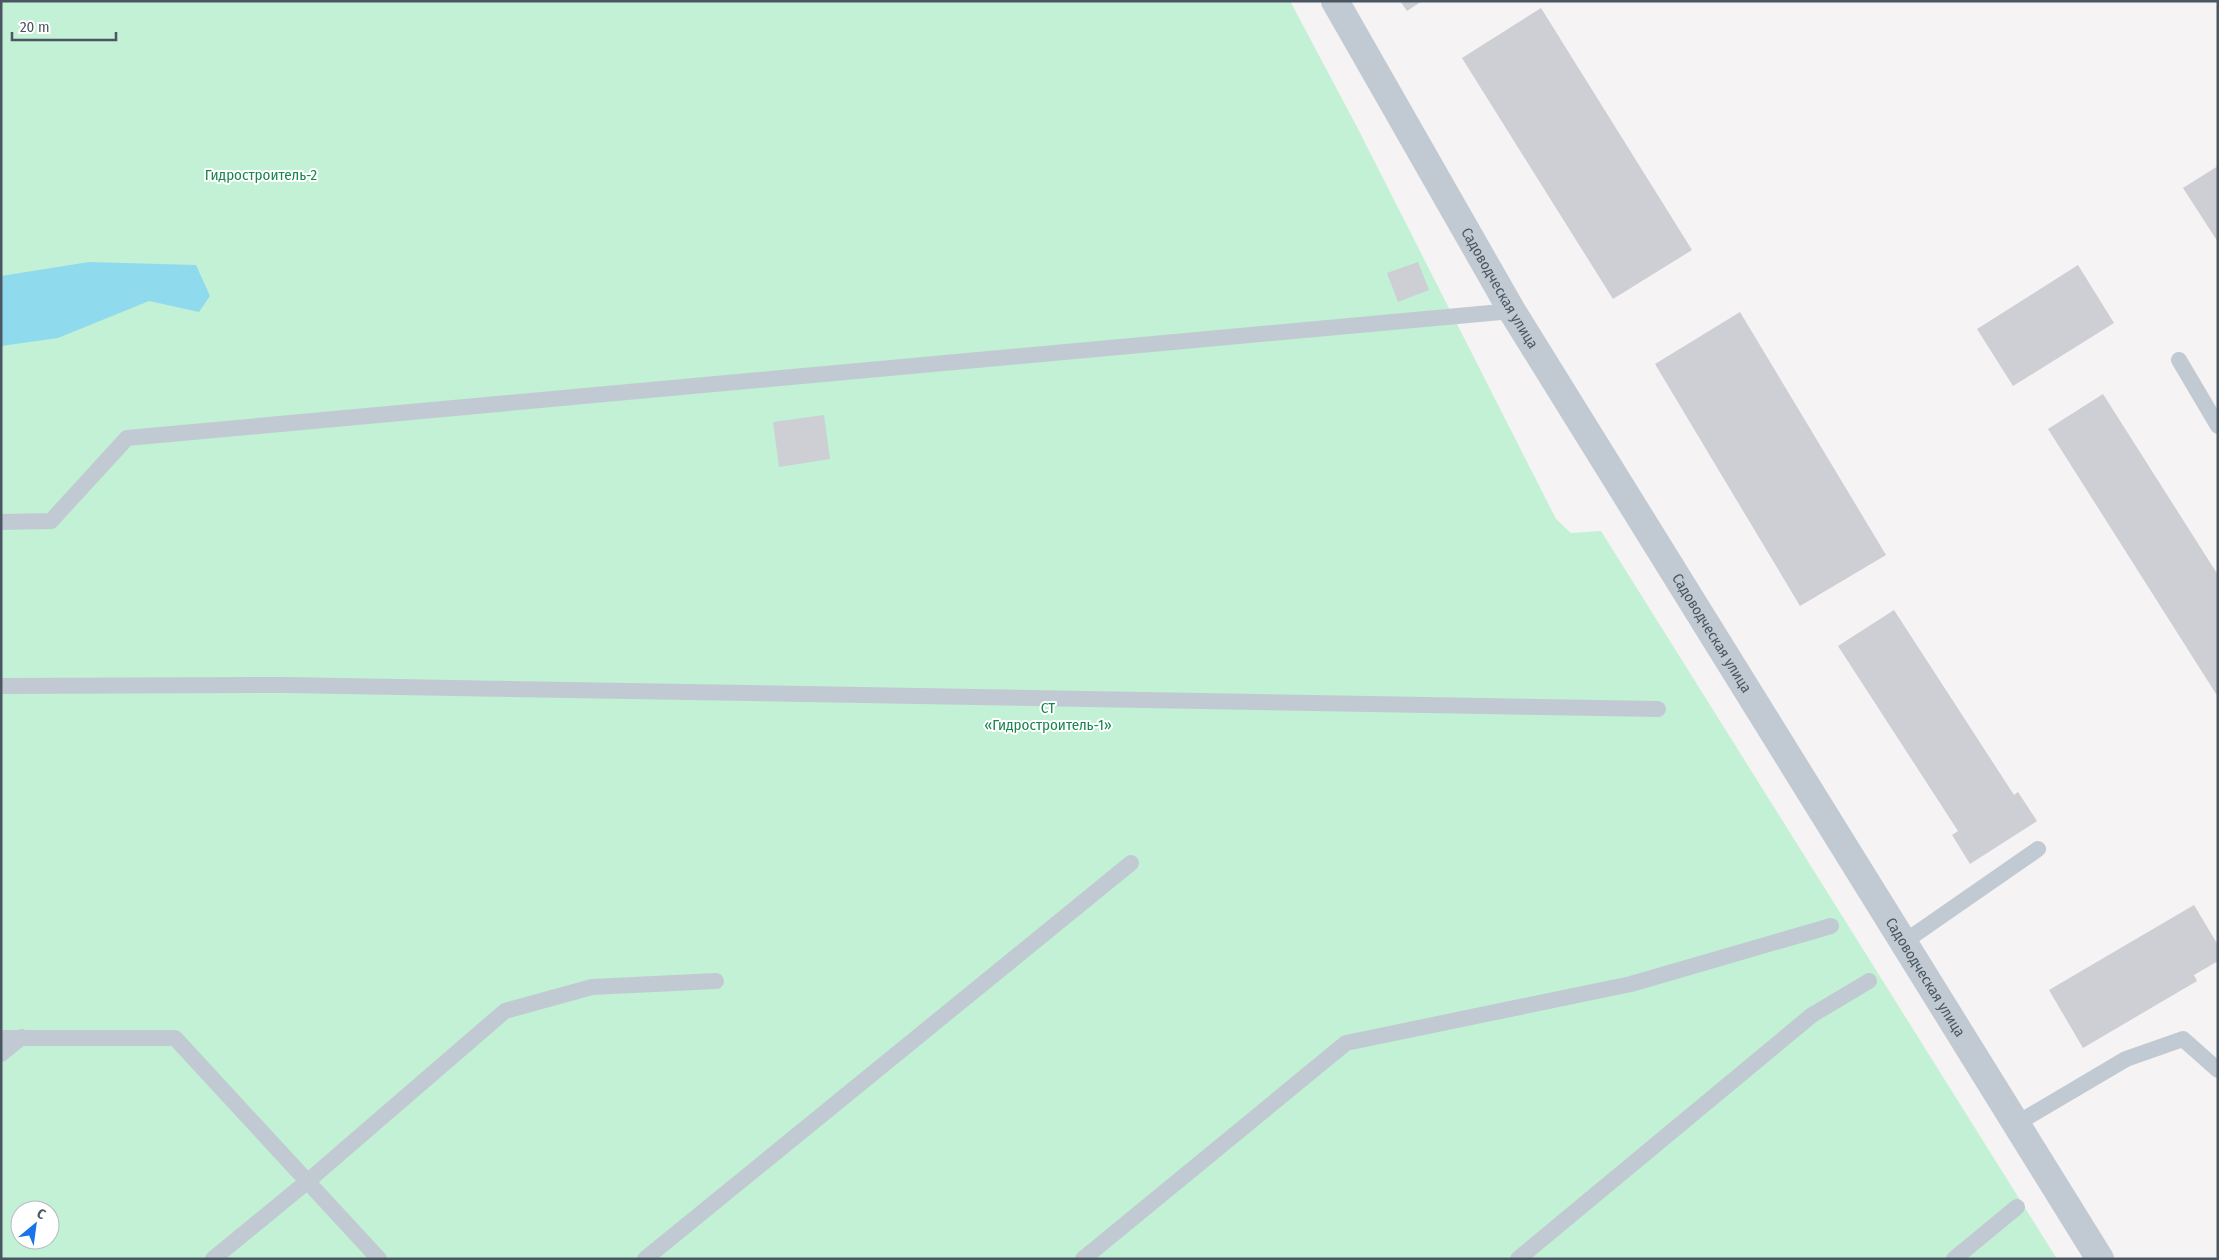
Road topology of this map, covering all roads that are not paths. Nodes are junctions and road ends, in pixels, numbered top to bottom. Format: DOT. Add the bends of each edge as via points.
graph roads {
  1 [pos="1335,1"];
  2 [pos="1512,311"];
  3 [pos="2179,360"];
  4 [pos="2218,426"];
  5 [pos="1,522"];
  6 [pos="1,686"];
  7 [pos="1658,709"];
  8 [pos="2038,849"];
  9 [pos="1131,863"];
  10 [pos="1831,926"];
  11 [pos="1904,942"];
  12 [pos="716,981"];
  13 [pos="1869,981"];
  14 [pos="22,1037"];
  15 [pos="1,1038"];
  16 [pos="1,1054"];
  17 [pos="2218,1070"];
  18 [pos="2016,1124"];
  19 [pos="308,1181"];
  20 [pos="2017,1207"];
  21 [pos="213,1259"];
  22 [pos="379,1259"];
  23 [pos="645,1259"];
  24 [pos="1083,1259"];
  25 [pos="1518,1259"];
  26 [pos="1954,1259"];
  27 [pos="2100,1259"];
  1 -- 2 [label="street, Садоводческая улица"];
  2 -- 5 [label="lane" via="127,438 51,521"];
  2 -- 11 [label="street, Садоводческая улица"];
  3 -- 4 [label="lane"];
  6 -- 7 [label="lane" via="286,685"];
  8 -- 11 [label="lane"];
  9 -- 23 [label="lane"];
  10 -- 24 [label="lane" via="1631,984 1346,1043"];
  11 -- 18 [label="street, Садоводческая улица"];
  12 -- 19 [label="lane" via="592,987 505,1011"];
  13 -- 25 [label="lane" via="1812,1015"];
  14 -- 15 [label="lane"];
  14 -- 16 [label="lane"];
  14 -- 19 [label="lane" via="175,1038"];
  17 -- 18 [label="lane" via="2183,1038 2126,1059"];
  18 -- 27 [label="street, Садоводческая улица"];
  19 -- 21 [label="lane"];
  19 -- 22 [label="lane"];
  20 -- 26 [label="lane"];
}
